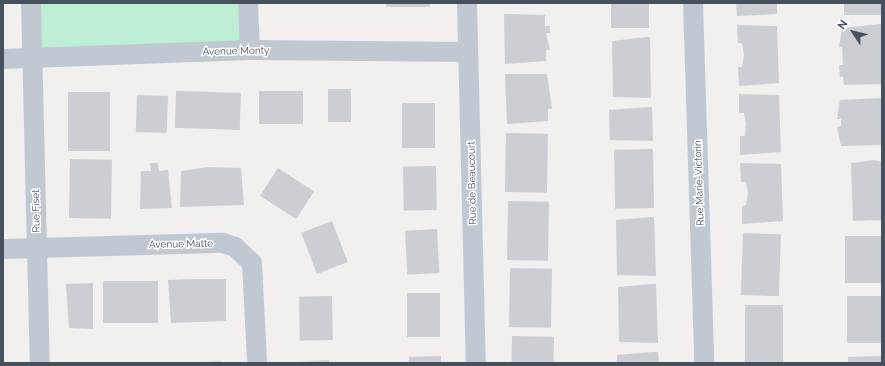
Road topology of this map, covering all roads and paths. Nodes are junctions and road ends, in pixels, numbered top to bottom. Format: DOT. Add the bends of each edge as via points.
graph roads {
  1 [pos="31,3"];
  2 [pos="248,3"];
  3 [pos="467,3"];
  4 [pos="693,3"];
  5 [pos="250,50"];
  6 [pos="468,52"];
  7 [pos="33,58"];
  8 [pos="3,59"];
  9 [pos="36,248"];
  10 [pos="3,249"];
  11 [pos="40,363"];
  12 [pos="257,363"];
  13 [pos="476,363"];
  14 [pos="704,363"];
  1 -- 7 [label="street, Rue Fiset"];
  2 -- 5 [label="street"];
  3 -- 6 [label="street, Rue de Beaucourt"];
  4 -- 14 [label="street, Rue Marie-Victorin"];
  5 -- 6 [label="street, Avenue Monty"];
  5 -- 7 [label="street, Avenue Monty"];
  6 -- 13 [label="street, Rue de Beaucourt"];
  7 -- 8 [label="street, Avenue Monty"];
  7 -- 9 [label="street, Rue Fiset"];
  9 -- 10 [label="street, Avenue Matte"];
  9 -- 11 [label="street, Rue Fiset"];
  9 -- 12 [label="street, Avenue Matte" via="223,243 235,246 252,263"];
}
